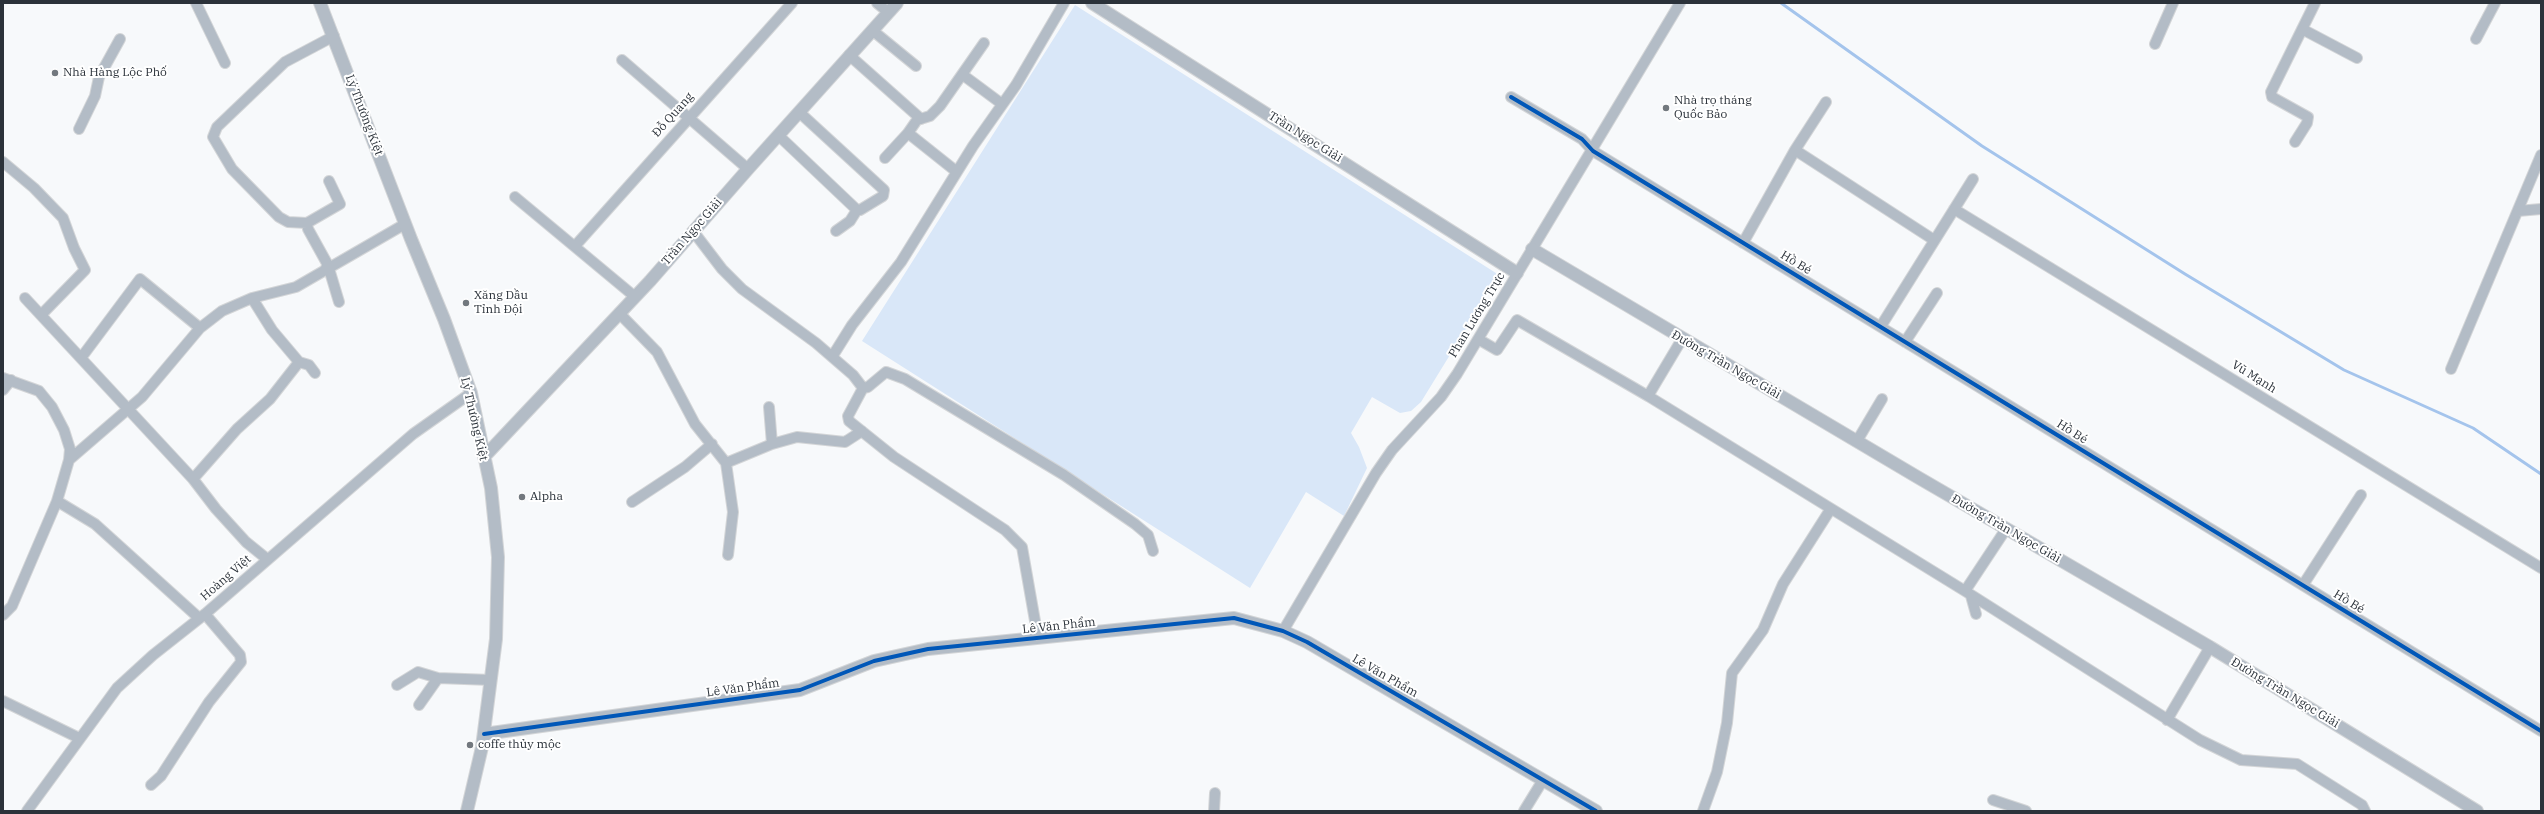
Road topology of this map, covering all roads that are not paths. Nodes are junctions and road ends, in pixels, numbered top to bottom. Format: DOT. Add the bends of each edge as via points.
graph roads {
  1 [pos="196,3"];
  2 [pos="320,3"];
  3 [pos="792,3"];
  4 [pos="877,3"];
  5 [pos="897,3"];
  6 [pos="1064,3"];
  7 [pos="1092,3"];
  8 [pos="1680,3"];
  9 [pos="2173,3"];
  10 [pos="2315,3"];
  11 [pos="2495,3"];
  12 [pos="888,12"];
  13 [pos="2302,29"];
  14 [pos="872,30"];
  15 [pos="334,36"];
  16 [pos="120,39"];
  17 [pos="2476,39"];
  18 [pos="984,43"];
  19 [pos="2155,44"];
  20 [pos="849,55"];
  21 [pos="2357,58"];
  22 [pos="622,60"];
  23 [pos="225,63"];
  24 [pos="916,66"];
  25 [pos="963,75"];
  26 [pos="1512,97"];
  27 [pos="1826,102"];
  28 [pos="1002,104"];
  29 [pos="799,112"];
  30 [pos="689,116"];
  31 [pos="921,119"];
  32 [pos="79,129"];
  33 [pos="908,133"];
  34 [pos="778,135"];
  35 [pos="2295,142"];
  36 [pos="1795,150"];
  37 [pos="1593,151"];
  38 [pos="2541,155"];
  39 [pos="885,158"];
  40 [pos="3,162"];
  41 [pos="748,169"];
  42 [pos="957,172"];
  43 [pos="1973,179"];
  44 [pos="329,181"];
  45 [pos="515,197"];
  46 [pos="1954,208"];
  47 [pos="2541,209"];
  48 [pos="857,210"];
  49 [pos="2518,211"];
  50 [pos="307,223"];
  51 [pos="405,224"];
  52 [pos="693,231"];
  53 [pos="836,231"];
  54 [pos="1934,240"];
  55 [pos="1743,243"];
  56 [pos="575,246"];
  57 [pos="1532,249"];
  58 [pos="328,268"];
  59 [pos="1518,273"];
  60 [pos="1937,293"];
  61 [pos="634,296"];
  62 [pos="25,298"];
  63 [pos="252,298"];
  64 [pos="339,302"];
  65 [pos="619,312"];
  66 [pos="41,315"];
  67 [pos="1880,326"];
  68 [pos="200,328"];
  69 [pos="1478,339"];
  70 [pos="1682,339"];
  71 [pos="1905,342"];
  72 [pos="832,357"];
  73 [pos="81,358"];
  74 [pos="299,362"];
  75 [pos="2451,368"];
  76 [pos="315,373"];
  77 [pos="7,379"];
  78 [pos="863,388"];
  79 [pos="3,390"];
  80 [pos="471,393"];
  81 [pos="1648,396"];
  82 [pos="1882,399"];
  83 [pos="769,407"];
  84 [pos="128,408"];
  85 [pos="862,431"];
  86 [pos="1857,441"];
  87 [pos="712,444"];
  88 [pos="772,444"];
  89 [pos="484,457"];
  90 [pos="69,460"];
  91 [pos="726,463"];
  92 [pos="193,479"];
  93 [pos="2362,495"];
  94 [pos="57,501"];
  95 [pos="632,502"];
  96 [pos="1830,510"];
  97 [pos="2006,529"];
  98 [pos="1153,552"];
  99 [pos="728,555"];
  100 [pos="267,559"];
  101 [pos="2541,568"];
  102 [pos="2303,586"];
  103 [pos="1968,594"];
  104 [pos="1976,614"];
  105 [pos="3,615"];
  106 [pos="202,616"];
  107 [pos="1283,631"];
  108 [pos="1038,638"];
  109 [pos="2210,648"];
  110 [pos="438,678"];
  111 [pos="491,680"];
  112 [pos="397,684"];
  113 [pos="3,701"];
  114 [pos="419,705"];
  115 [pos="2166,720"];
  116 [pos="2541,731"];
  117 [pos="484,734"];
  118 [pos="79,738"];
  119 [pos="1543,780"];
  120 [pos="151,785"];
  121 [pos="1215,794"];
  122 [pos="1993,800"];
  123 [pos="27,811"];
  124 [pos="467,811"];
  125 [pos="1214,811"];
  126 [pos="1524,811"];
  127 [pos="1596,811"];
  128 [pos="1703,811"];
  129 [pos="2026,811"];
  130 [pos="2365,811"];
  131 [pos="2478,811"];
  1 -- 23 [label="street"];
  2 -- 15 [label="street, Lý Thường Kiệt"];
  3 -- 30 [label="street, Đỗ Quang"];
  4 -- 12 [label="street"];
  5 -- 12 [label="street, Trần Ngọc Giải"];
  6 -- 28 [label="street"];
  7 -- 59 [label="street, Trần Ngọc Giải"];
  8 -- 37 [label="street, Phan Lương Trực"];
  9 -- 19 [label="street"];
  10 -- 13 [label="street"];
  11 -- 17 [label="street"];
  12 -- 14 [label="street, Trần Ngọc Giải"];
  13 -- 21 [label="street"];
  13 -- 35 [label="street" via="2270,95 2308,117"];
  14 -- 20 [label="street, Trần Ngọc Giải"];
  14 -- 24 [label="street"];
  15 -- 50 [label="street" via="285,62 218,127 213,137 232,169 279,218 288,222"];
  15 -- 51 [label="street, Lý Thường Kiệt"];
  16 -- 32 [label="street" via="99,77 95,96"];
  18 -- 25 [label="street"];
  20 -- 29 [label="street, Trần Ngọc Giải"];
  20 -- 31 [label="street"];
  22 -- 30 [label="street"];
  25 -- 28 [label="street"];
  25 -- 31 [label="street" via="935,112"];
  26 -- 37 [label="street, Hồ Bé" via="1582,139"];
  27 -- 36 [label="street"];
  28 -- 42 [label="street"];
  29 -- 34 [label="street, Trần Ngọc Giải"];
  29 -- 48 [label="street" via="884,190 883,196 875,202"];
  30 -- 41 [label="street"];
  30 -- 56 [label="street, Đỗ Quang"];
  31 -- 33 [label="street" via="917,120"];
  33 -- 39 [label="street"];
  33 -- 42 [label="street"];
  34 -- 41 [label="street, Trần Ngọc Giải"];
  34 -- 48 [label="street"];
  36 -- 54 [label="street"];
  36 -- 55 [label="street"];
  37 -- 55 [label="street, Hồ Bé"];
  37 -- 57 [label="street, Phan Lương Trực"];
  38 -- 49 [label="street"];
  40 -- 66 [label="street" via="34,188 63,218 85,270"];
  41 -- 52 [label="street, Trần Ngọc Giải"];
  42 -- 72 [label="street" via="901,262 852,325"];
  43 -- 46 [label="street"];
  44 -- 50 [label="street" via="340,204"];
  45 -- 56 [label="street"];
  46 -- 54 [label="street"];
  46 -- 101 [label="street, Vũ Mạnh"];
  47 -- 49 [label="street"];
  48 -- 53 [label="street" via="850,221"];
  49 -- 75 [label="street"];
  50 -- 58 [label="street" via="308,230"];
  51 -- 58 [label="street"];
  51 -- 80 [label="street, Lý Thường Kiệt"];
  52 -- 61 [label="street, Trần Ngọc Giải"];
  52 -- 72 [label="street" via="722,269 742,288"];
  54 -- 67 [label="street"];
  55 -- 67 [label="street, Hồ Bé"];
  56 -- 61 [label="street"];
  57 -- 59 [label="street, Phan Lương Trực"];
  57 -- 70 [label="street, Đường Trần Ngọc Giải"];
  58 -- 63 [label="street" via="296,287"];
  58 -- 64 [label="street"];
  59 -- 69 [label="street, Phan Lương Trực"];
  60 -- 71 [label="street"];
  61 -- 65 [label="street, Trần Ngọc Giải"];
  62 -- 66 [label="street"];
  63 -- 68 [label="street" via="222,311"];
  63 -- 74 [label="street" via="266,323"];
  65 -- 87 [label="street" via="657,352 690,416"];
  65 -- 89 [label="street, Trần Ngọc Giải"];
  66 -- 73 [label="street"];
  67 -- 71 [label="street, Hồ Bé"];
  68 -- 73 [label="street" via="140,279"];
  68 -- 84 [label="street" via="142,397"];
  69 -- 81 [label="street" via="1497,350 1517,320"];
  69 -- 107 [label="street, Phan Lương Trực" via="1441,397 1392,450 1376,473"];
  70 -- 81 [label="street"];
  70 -- 86 [label="street, Đường Trần Ngọc Giải"];
  71 -- 102 [label="street, Hồ Bé"];
  72 -- 78 [label="street"];
  73 -- 84 [label="street"];
  74 -- 76 [label="street" via="309,365"];
  74 -- 92 [label="street" via="270,398 237,429"];
  77 -- 79 [label="street"];
  77 -- 90 [label="street" via="39,391 52,407 68,441"];
  78 -- 85 [label="street" via="848,416 849,421"];
  78 -- 98 [label="street" via="868,387 886,372 904,379 1064,475 1136,524 1148,535"];
  80 -- 89 [label="street, Lý Thường Kiệt"];
  80 -- 100 [label="street, Hoàng Việt" via="413,434"];
  81 -- 96 [label="street"];
  82 -- 86 [label="street"];
  83 -- 88 [label="street"];
  84 -- 90 [label="street"];
  84 -- 92 [label="street"];
  85 -- 88 [label="street" via="845,442 797,437"];
  85 -- 108 [label="street" via="894,457 1016,539 1025,558"];
  86 -- 97 [label="street, Đường Trần Ngọc Giải"];
  87 -- 91 [label="street"];
  87 -- 95 [label="street" via="685,467"];
  88 -- 91 [label="street"];
  89 -- 111 [label="street, Lý Thường Kiệt" via="498,557 498,602"];
  90 -- 94 [label="street"];
  91 -- 99 [label="street" via="733,512"];
  92 -- 100 [label="street" via="246,542"];
  93 -- 102 [label="street"];
  94 -- 105 [label="street" via="12,606"];
  94 -- 106 [label="street" via="95,524"];
  96 -- 103 [label="street"];
  96 -- 128 [label="street" via="1780,589 1763,630 1732,673 1722,749 1715,780"];
  97 -- 103 [label="street"];
  97 -- 109 [label="street, Đường Trần Ngọc Giải"];
  100 -- 106 [label="street, Hoàng Việt"];
  102 -- 116 [label="street, Hồ Bé"];
  103 -- 104 [label="street"];
  103 -- 115 [label="street"];
  106 -- 118 [label="street, Hoàng Việt" via="117,688"];
  106 -- 120 [label="street" via="240,656 241,662 209,702 161,776"];
  107 -- 108 [label="street, Lê Văn Phẩm" via="1234,618"];
  107 -- 119 [label="street, Lê Văn Phẩm" via="1329,654"];
  108 -- 117 [label="street, Lê Văn Phẩm" via="909,653 874,661 800,690"];
  109 -- 115 [label="street"];
  109 -- 131 [label="street, Đường Trần Ngọc Giải"];
  110 -- 111 [label="street"];
  110 -- 112 [label="street" via="418,672"];
  110 -- 114 [label="street"];
  111 -- 117 [label="street, Lý Thường Kiệt"];
  113 -- 118 [label="street"];
  115 -- 130 [label="street" via="2236,758 2297,764 2362,805"];
  117 -- 124 [label="street, Lý Thường Kiệt"];
  118 -- 123 [label="street, Hoàng Việt"];
  119 -- 126 [label="street"];
  119 -- 127 [label="street, Lê Văn Phẩm"];
  121 -- 125 [label="street"];
  122 -- 129 [label="street"];
}
